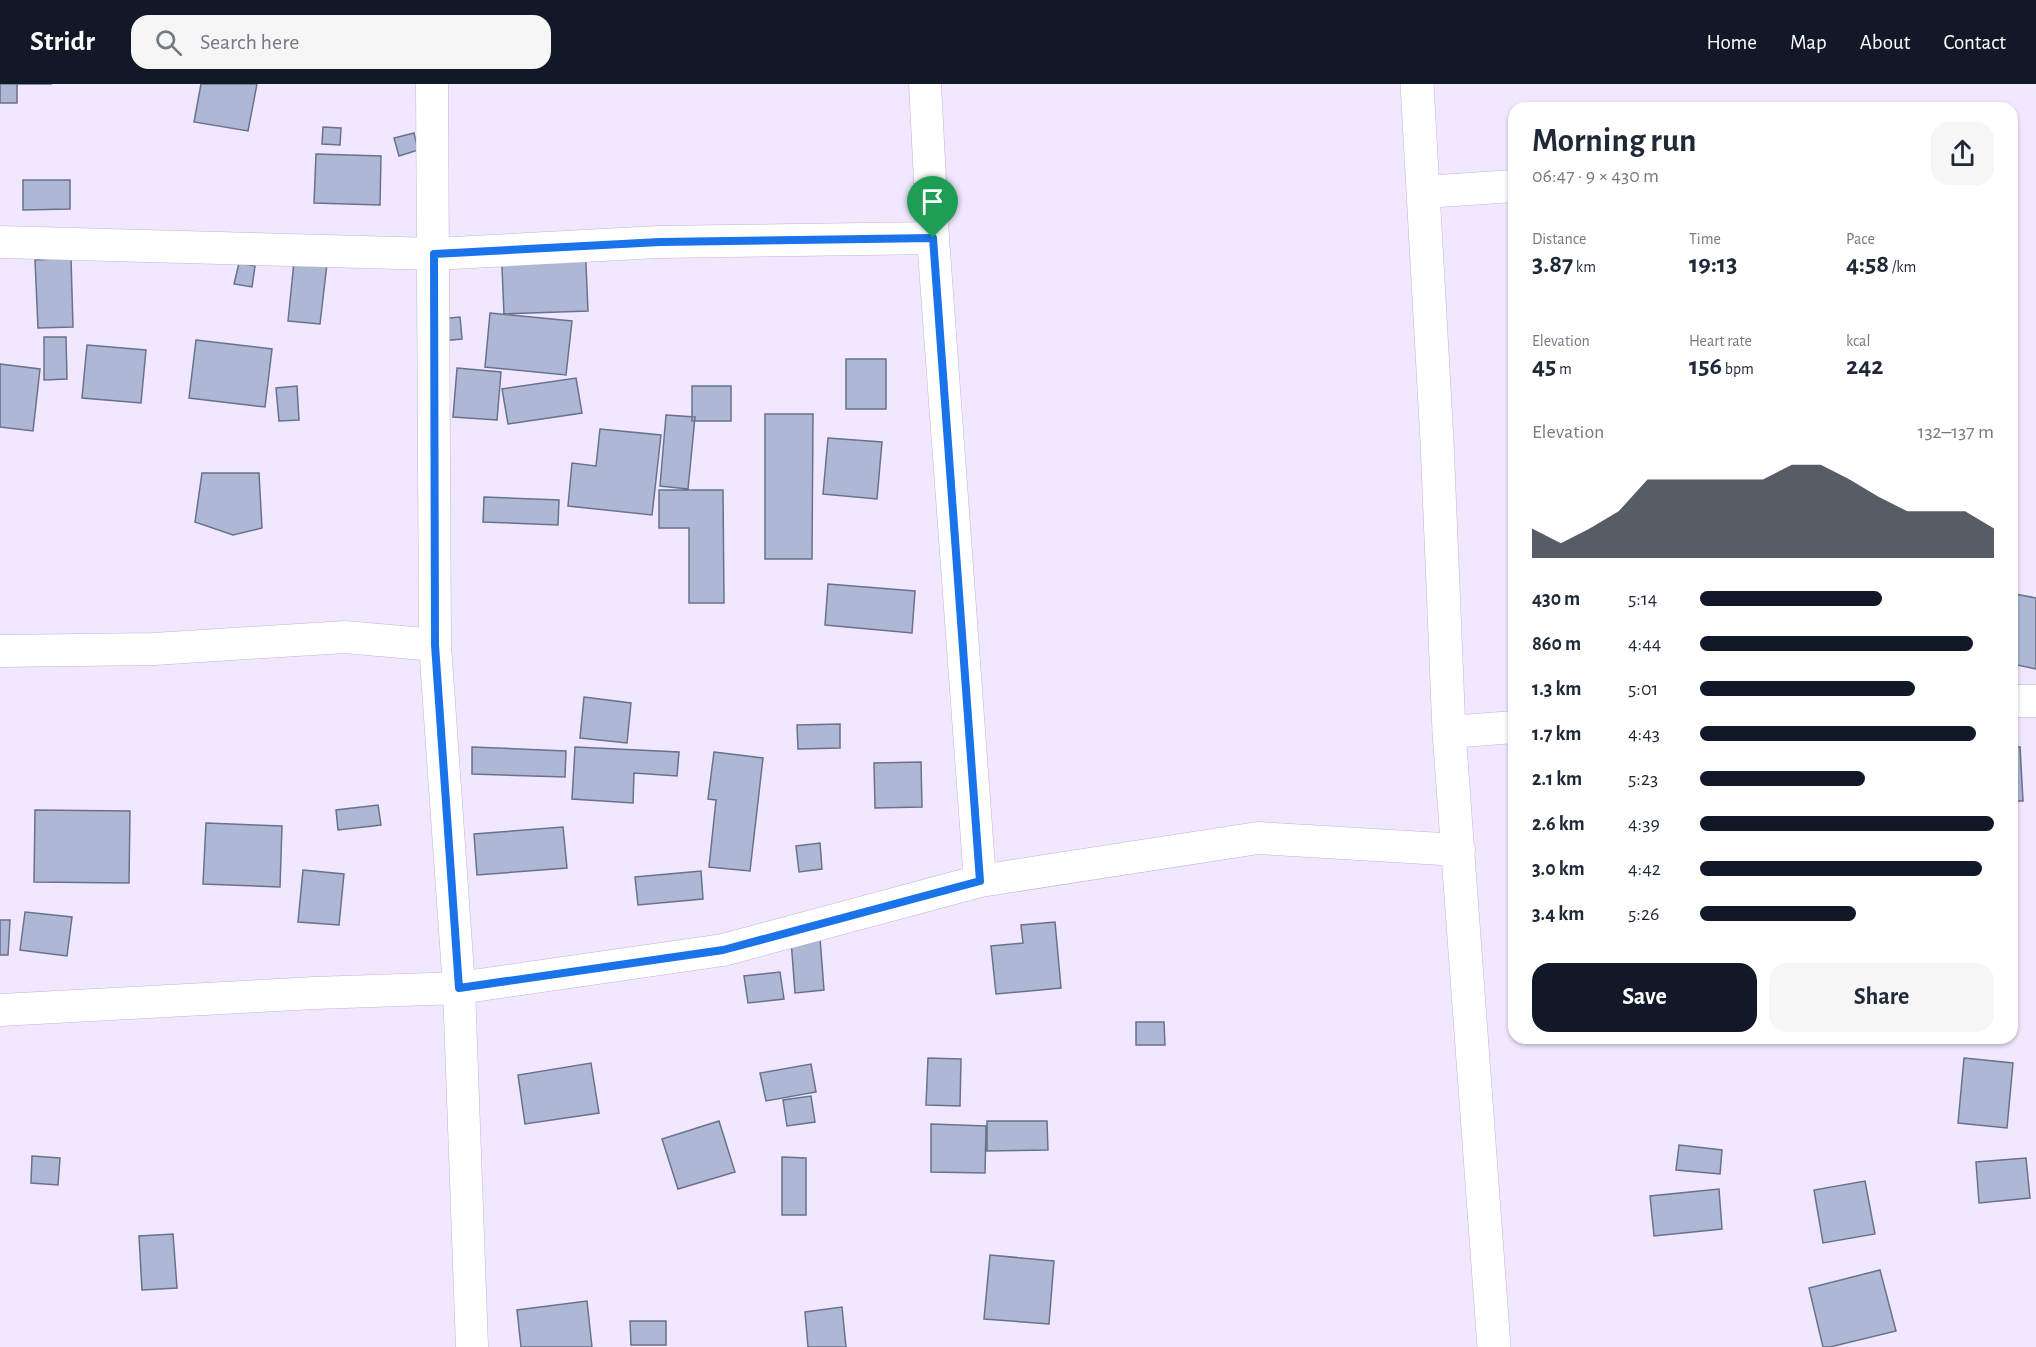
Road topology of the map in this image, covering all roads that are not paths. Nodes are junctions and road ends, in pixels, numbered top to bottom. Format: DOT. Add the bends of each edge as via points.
graph roads {
  1 [pos="432,84"];
  2 [pos="925,84"];
  3 [pos="1417,84"];
  4 [pos="1508,186"];
  5 [pos="1424,192"];
  6 [pos="933,238"];
  7 [pos="0,242"];
  8 [pos="434,254"];
  9 [pos="435,645"];
  10 [pos="0,651"];
  11 [pos="2018,701"];
  12 [pos="2036,701"];
  13 [pos="1508,727"];
  14 [pos="1449,732"];
  15 [pos="1459,850"];
  16 [pos="980,881"];
  17 [pos="459,988"];
  18 [pos="0,1010"];
  19 [pos="472,1347"];
  20 [pos="1494,1347"];
  1 -- 8 [label="street"];
  2 -- 6 [label="street"];
  3 -- 5 [label="main road"];
  4 -- 5 [label="street"];
  5 -- 14 [label="main road"];
  6 -- 8 [label="street" via="660,242"];
  6 -- 16 [label="street"];
  7 -- 8 [label="street"];
  8 -- 9 [label="street"];
  9 -- 10 [label="street" via="345,637 154,649"];
  9 -- 17 [label="street"];
  11 -- 12 [label="street"];
  13 -- 14 [label="street"];
  14 -- 15 [label="main road"];
  15 -- 16 [label="street" via="1258,838"];
  15 -- 20 [label="main road"];
  16 -- 17 [label="street" via="723,950"];
  17 -- 18 [label="street"];
  17 -- 19 [label="street"];
}
